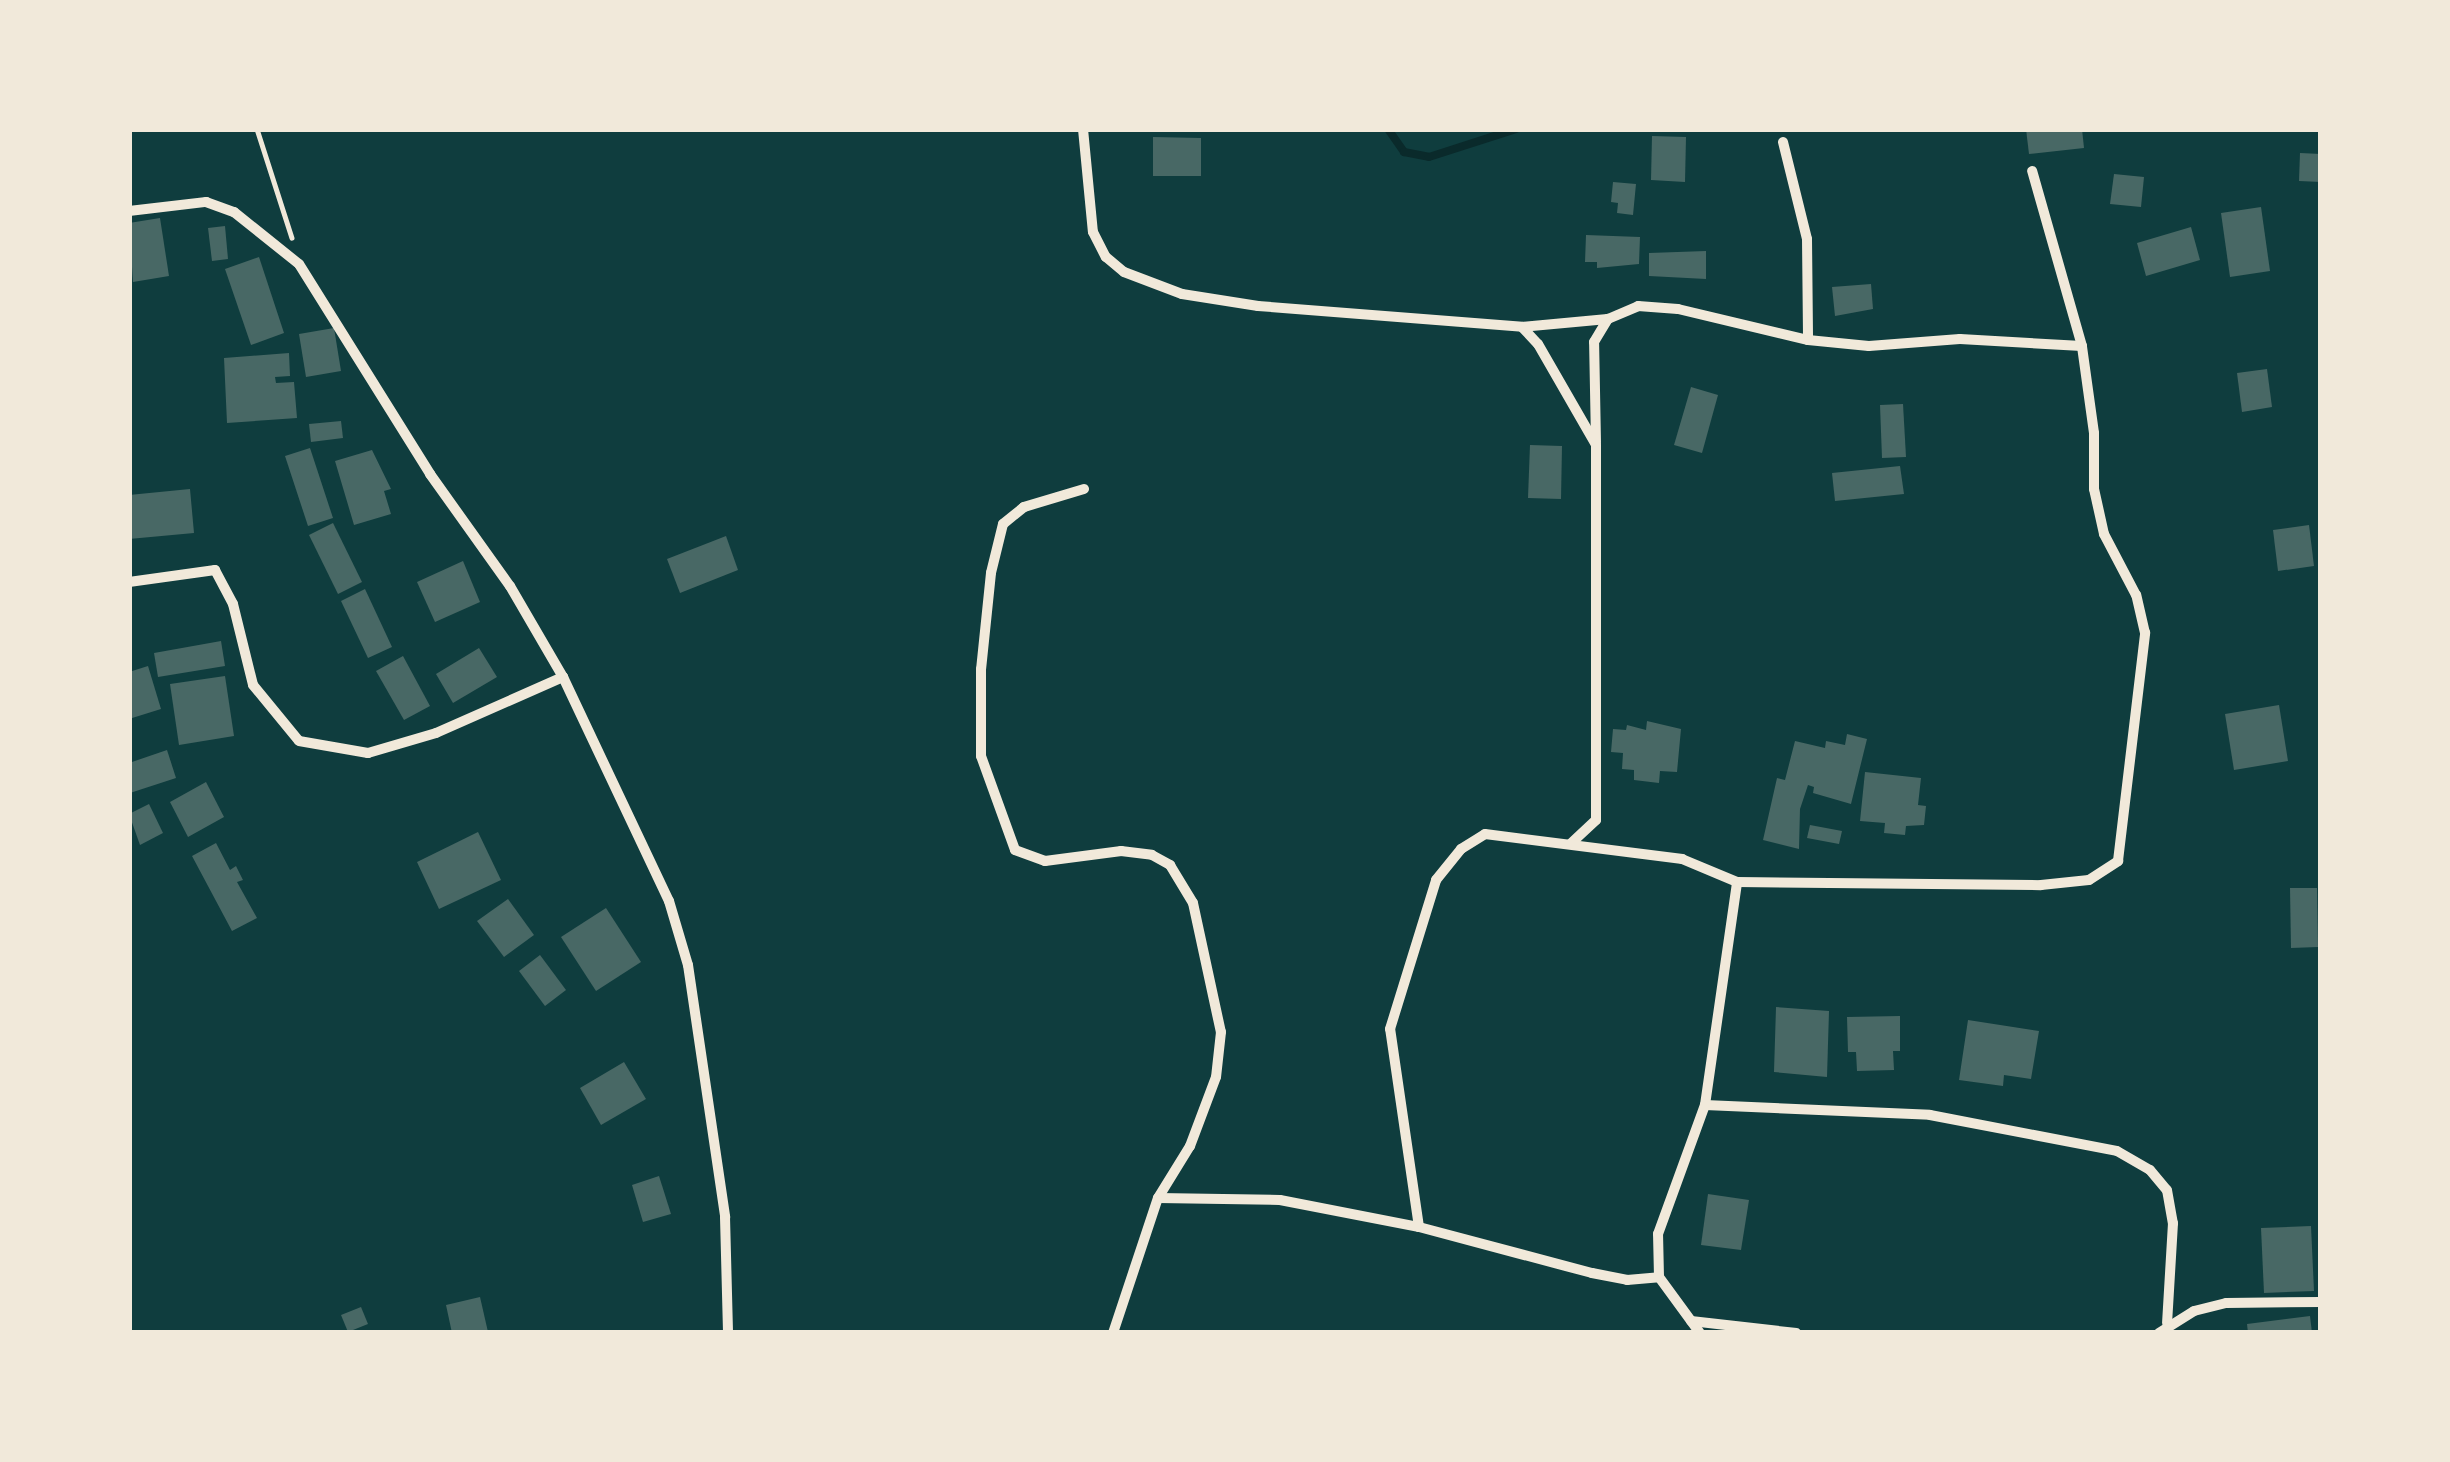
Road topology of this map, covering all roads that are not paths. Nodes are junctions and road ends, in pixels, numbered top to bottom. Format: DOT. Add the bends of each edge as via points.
graph roads {
  1 [pos="1083,129"];
  2 [pos="1783,142"];
  3 [pos="2032,171"];
  4 [pos="129,211"];
  5 [pos="1608,319"];
  6 [pos="1522,327"];
  7 [pos="1808,340"];
  8 [pos="2082,346"];
  9 [pos="1596,445"];
  10 [pos="1084,489"];
  11 [pos="129,582"];
  12 [pos="563,677"];
  13 [pos="1570,844"];
  14 [pos="1737,882"];
  15 [pos="1705,1105"];
  16 [pos="1158,1198"];
  17 [pos="1418,1227"];
  18 [pos="1659,1277"];
  19 [pos="2321,1302"];
  20 [pos="1691,1321"];
  21 [pos="2163,1328"];
  22 [pos="728,1333"];
  23 [pos="1113,1333"];
  24 [pos="1700,1333"];
  25 [pos="1796,1333"];
  1 -- 6 [label="street" via="1093,232 1124,272 1182,294 1258,306"];
  2 -- 7 [label="street" via="1807,239"];
  3 -- 8 [label="street"];
  4 -- 12 [label="street" via="206,202 250,223 299,263"];
  5 -- 6 [label="street"];
  5 -- 7 [label="street" via="1637,306 1678,309"];
  5 -- 9 [label="street" via="1594,342"];
  6 -- 9 [label="street"];
  7 -- 8 [label="street"];
  8 -- 14 [label="street" via="2094,489 2145,633 2118,861 2089,880 2042,885"];
  9 -- 13 [label="street" via="1596,820"];
  10 -- 16 [label="street" via="1024,507 1003,524 981,669 981,755 1015,850 1045,861 1152,855 1170,865 1193,903 1221,1032 1216,1077"];
  11 -- 12 [label="street" via="215,570 253,686 299,741 368,753 436,734"];
  12 -- 22 [label="street" via="669,902 688,965 725,1217"];
  13 -- 14 [label="street" via="1682,859"];
  13 -- 17 [label="street" via="1485,834 1436,880 1390,1029"];
  14 -- 15 [label="street"];
  15 -- 18 [label="street" via="1658,1234"];
  15 -- 21 [label="street" via="1930,1115 2117,1150 2167,1190 2173,1223"];
  16 -- 17 [label="street" via="1280,1200"];
  16 -- 23 [label="street"];
  17 -- 18 [label="street" via="1592,1273"];
  18 -- 20 [label="street"];
  19 -- 21 [label="street" via="2226,1303"];
  20 -- 24 [label="street"];
  20 -- 25 [label="street"];
}
